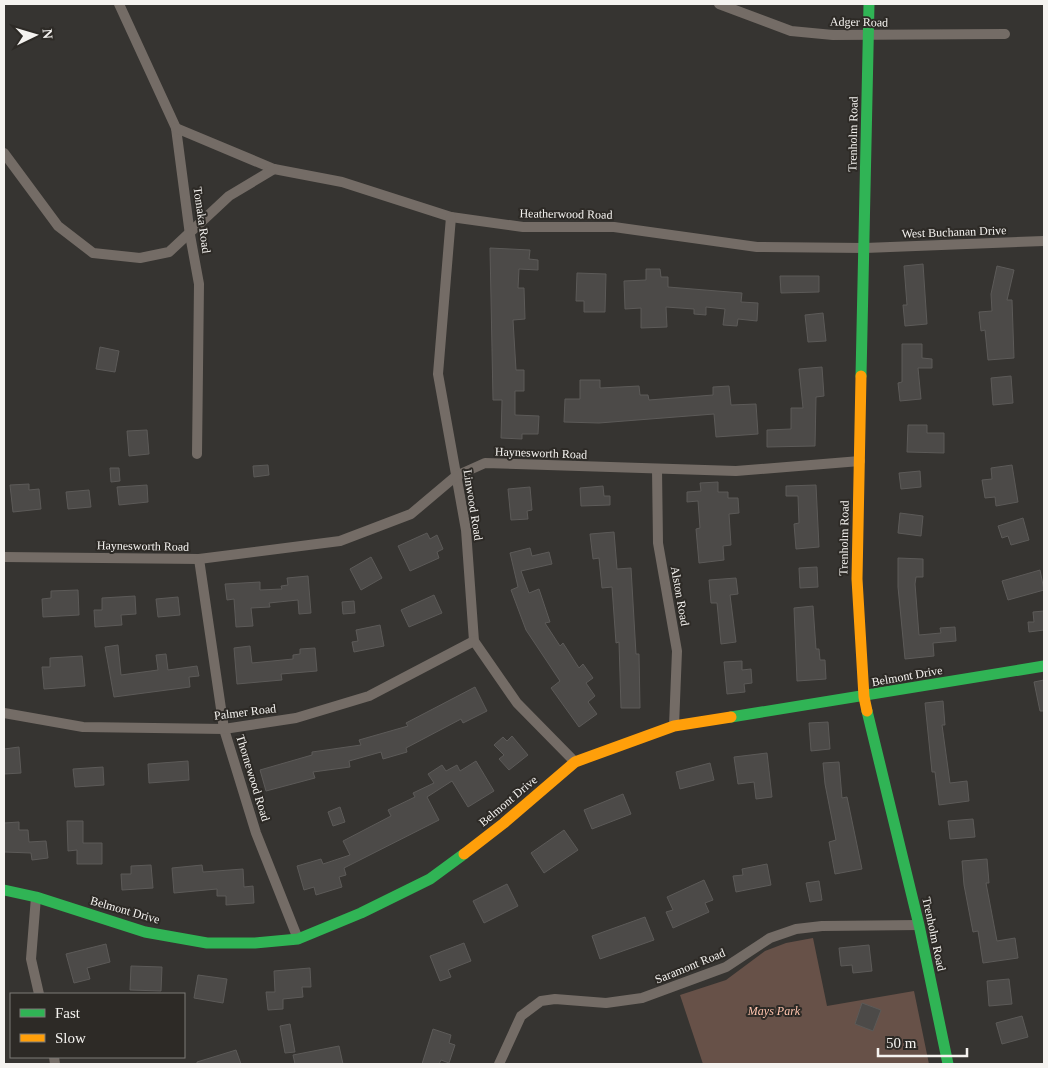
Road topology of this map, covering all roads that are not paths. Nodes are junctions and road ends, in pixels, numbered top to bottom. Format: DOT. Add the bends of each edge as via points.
graph roads {
  1 [pos="119,4"];
  2 [pos="719,4"];
  3 [pos="869,4"];
  4 [pos="1005,34"];
  5 [pos="868,35"];
  6 [pos="176,128"];
  7 [pos="4,153"];
  8 [pos="274,169"];
  9 [pos="450,217"];
  10 [pos="190,235"];
  11 [pos="1044,241"];
  12 [pos="865,248"];
  13 [pos="197,454"];
  14 [pos="860,461"];
  15 [pos="657,469"];
  16 [pos="456,476"];
  17 [pos="4,558"];
  18 [pos="199,560"];
  19 [pos="474,641"];
  20 [pos="1044,666"];
  21 [pos="864,698"];
  22 [pos="4,712"];
  23 [pos="674,726"];
  24 [pos="224,729"];
  25 [pos="575,762"];
  26 [pos="4,890"];
  27 [pos="36,897"];
  28 [pos="918,925"];
  29 [pos="298,938"];
  30 [pos="39,993"];
  31 [pos="499,1064"];
  32 [pos="948,1064"];
  1 -- 6 [label="street, Tomaka Road"];
  2 -- 5 [label="street, Adger Road" via="791,32"];
  3 -- 5 [label="street, Trenholm Road"];
  4 -- 5 [label="street, Adger Road"];
  5 -- 12 [label="street, Trenholm Road"];
  6 -- 8 [label="street, Heatherwood Road"];
  6 -- 10 [label="street, Tomaka Road"];
  7 -- 10 [label="street" via="58,226 93,253 140,258 169,252"];
  8 -- 9 [label="street, Heatherwood Road" via="342,182"];
  8 -- 10 [label="street" via="229,196"];
  9 -- 12 [label="street, Heatherwood Road" via="523,227 614,227 757,247"];
  9 -- 16 [label="street, Linwood Road" via="438,374"];
  10 -- 13 [label="street, Tomaka Road" via="199,284"];
  11 -- 12 [label="street, West Buchanan Drive"];
  12 -- 14 [label="street, Trenholm Road"];
  14 -- 15 [label="street, Haynesworth Road" via="736,471"];
  14 -- 21 [label="street, Trenholm Road" via="857,579"];
  15 -- 16 [label="street, Haynesworth Road" via="485,464"];
  15 -- 23 [label="street, Alston Road" via="658,543 677,651"];
  16 -- 18 [label="street, Haynesworth Road" via="411,514 340,541"];
  16 -- 19 [label="street, Linwood Road" via="466,530"];
  17 -- 18 [label="street, Haynesworth Road"];
  18 -- 24 [label="street, Thornewood Road"];
  19 -- 24 [label="street, Palmer Road" via="369,696 296,718"];
  19 -- 25 [label="street" via="517,703"];
  20 -- 21 [label="street, Belmont Drive"];
  21 -- 23 [label="street, Belmont Drive"];
  21 -- 28 [label="street, Trenholm Road"];
  22 -- 24 [label="street, Palmer Road" via="83,727"];
  23 -- 25 [label="street, Belmont Drive"];
  24 -- 29 [label="street, Thornewood Road" via="256,833"];
  25 -- 29 [label="street, Belmont Drive" via="504,823 430,879 361,914"];
  26 -- 27 [label="street, Belmont Drive"];
  27 -- 29 [label="street, Belmont Drive" via="145,932 207,943 255,943"];
  27 -- 30 [label="street" via="31,959"];
  28 -- 31 [label="street, Saramont Road" via="796,929 770,938 726,967 642,998 606,1003 541,1001 521,1016"];
  28 -- 32 [label="street, Trenholm Road"];
}
